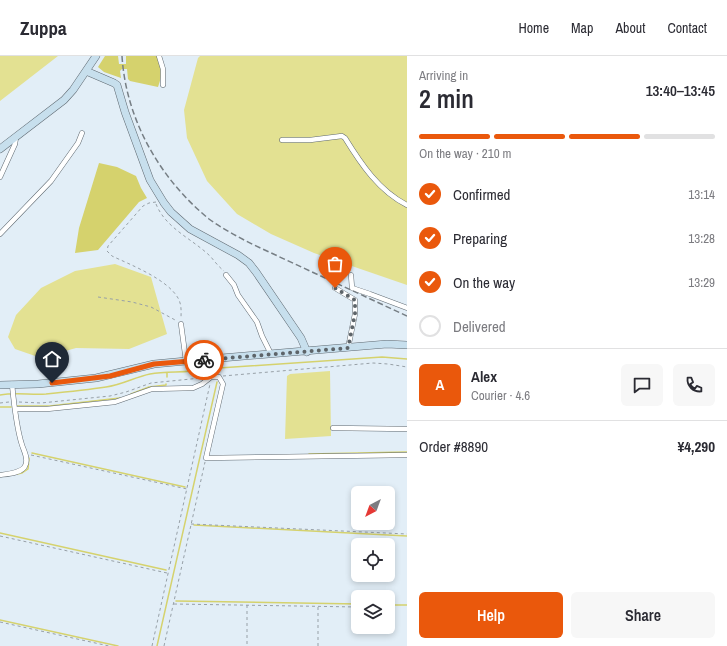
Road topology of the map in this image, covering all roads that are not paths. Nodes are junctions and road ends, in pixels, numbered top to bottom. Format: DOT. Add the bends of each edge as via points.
graph roads {
  1 [pos="96,56"];
  2 [pos="159,56"];
  3 [pos="86,71"];
  4 [pos="163,85"];
  5 [pos="82,133"];
  6 [pos="16,137"];
  7 [pos="282,140"];
  8 [pos="0,148"];
  9 [pos="0,177"];
  10 [pos="407,205"];
  11 [pos="0,234"];
  12 [pos="226,275"];
  13 [pos="352,275"];
  14 [pos="335,288"];
  15 [pos="407,308"];
  16 [pos="181,324"];
  17 [pos="407,344"];
  18 [pos="348,348"];
  19 [pos="307,352"];
  20 [pos="270,354"];
  21 [pos="210,359"];
  22 [pos="186,361"];
  23 [pos="211,376"];
  24 [pos="0,385"];
  25 [pos="12,386"];
  26 [pos="16,409"];
  27 [pos="333,428"];
  28 [pos="407,429"];
  29 [pos="407,455"];
  30 [pos="0,475"];
  1 -- 3 [label="street"];
  2 -- 4 [label="street" via="163,69"];
  3 -- 6 [label="street" via="64,100"];
  3 -- 19 [label="street" via="117,85 150,180 164,203 190,229 249,263 301,338"];
  5 -- 11 [label="street" via="54,178"];
  6 -- 8 [label="street"];
  6 -- 9 [label="street"];
  7 -- 10 [label="street" via="342,136 360,164 373,178 397,200"];
  12 -- 20 [label="street" via="257,322"];
  13 -- 15 [label="street" via="352,288"];
  14 -- 18 [label="street" via="355,300 355,314"];
  16 -- 22 [label="street"];
  17 -- 18 [label="street"];
  18 -- 19 [label="street"];
  19 -- 20 [label="street"];
  20 -- 21 [label="street"];
  21 -- 22 [label="street"];
  21 -- 23 [label="street"];
  22 -- 25 [label="street" via="154,364 96,378"];
  23 -- 26 [label="street" via="193,388 152,389 111,402 47,409"];
  23 -- 29 [label="street" via="219,377 223,384 206,458"];
  24 -- 25 [label="street"];
  25 -- 26 [label="street"];
  26 -- 30 [label="street" via="20,438 27,459 26,465 18,471"];
  27 -- 28 [label="street"];
}
